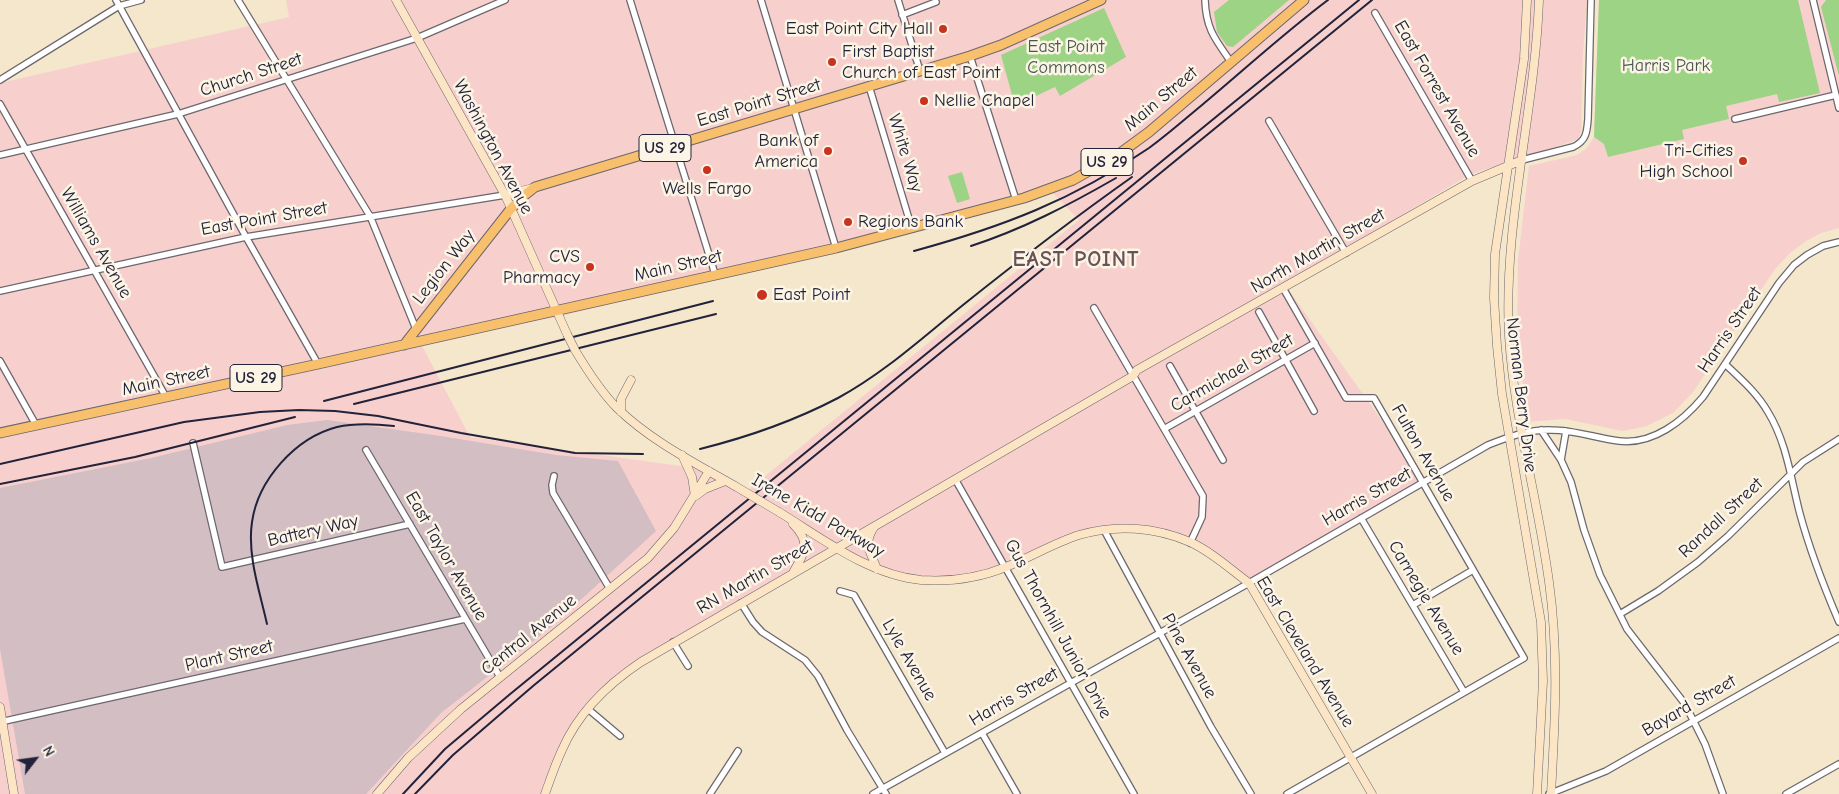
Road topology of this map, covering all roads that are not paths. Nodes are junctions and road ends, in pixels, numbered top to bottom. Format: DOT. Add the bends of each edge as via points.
graph roads {
  1 [pos="140,0"];
  2 [pos="238,0"];
  3 [pos="396,0"];
  4 [pos="505,0"];
  5 [pos="630,0"];
  6 [pos="761,0"];
  7 [pos="898,0"];
  8 [pos="1101,0"];
  9 [pos="1204,0"];
  10 [pos="1304,0"];
  11 [pos="1527,0"];
  12 [pos="1539,0"];
  13 [pos="1591,0"];
  14 [pos="1813,0"];
  15 [pos="936,2"];
  16 [pos="118,3"];
  17 [pos="1375,13"];
  18 [pos="902,15"];
  19 [pos="417,38"];
  20 [pos="970,56"];
  21 [pos="1231,62"];
  22 [pos="920,71"];
  23 [pos="287,79"];
  24 [pos="0,80"];
  25 [pos="869,86"];
  26 [pos="1836,95"];
  27 [pos="0,104"];
  28 [pos="1839,108"];
  29 [pos="794,109"];
  30 [pos="178,114"];
  31 [pos="1735,119"];
  32 [pos="1269,121"];
  33 [pos="675,145"];
  34 [pos="26,150"];
  35 [pos="0,155"];
  36 [pos="1522,160"];
  37 [pos="1510,164"];
  38 [pos="1472,181"];
  39 [pos="535,187"];
  40 [pos="505,195"];
  41 [pos="1016,200"];
  42 [pos="510,210"];
  43 [pos="370,216"];
  44 [pos="912,229"];
  45 [pos="246,237"];
  46 [pos="1839,242"];
  47 [pos="836,248"];
  48 [pos="1346,253"];
  49 [pos="94,270"];
  50 [pos="715,274"];
  51 [pos="1283,288"];
  52 [pos="0,291"];
  53 [pos="1094,308"];
  54 [pos="556,311"];
  55 [pos="1259,312"];
  56 [pos="416,329"];
  57 [pos="1315,343"];
  58 [pos="404,345"];
  59 [pos="1286,360"];
  60 [pos="0,361"];
  61 [pos="318,364"];
  62 [pos="1725,364"];
  63 [pos="1170,366"];
  64 [pos="1133,376"];
  65 [pos="631,380"];
  66 [pos="166,397"];
  67 [pos="1314,410"];
  68 [pos="1195,411"];
  69 [pos="621,412"];
  70 [pos="36,425"];
  71 [pos="1164,429"];
  72 [pos="1541,430"];
  73 [pos="1566,430"];
  74 [pos="0,433"];
  75 [pos="1522,434"];
  76 [pos="1510,436"];
  77 [pos="1839,439"];
  78 [pos="193,443"];
  79 [pos="366,450"];
  80 [pos="682,455"];
  81 [pos="1223,460"];
  82 [pos="1561,460"];
  83 [pos="709,471"];
  84 [pos="1790,473"];
  85 [pos="554,476"];
  86 [pos="955,479"];
  87 [pos="725,480"];
  88 [pos="1422,483"];
  89 [pos="695,496"];
  90 [pos="782,514"];
  91 [pos="1361,518"];
  92 [pos="410,524"];
  93 [pos="876,524"];
  94 [pos="1104,530"];
  95 [pos="1190,542"];
  96 [pos="836,547"];
  97 [pos="1007,567"];
  98 [pos="877,569"];
  99 [pos="1473,570"];
  100 [pos="794,572"];
  101 [pos="1249,583"];
  102 [pos="610,589"];
  103 [pos="840,590"];
  104 [pos="741,603"];
  105 [pos="1412,605"];
  106 [pos="1620,614"];
  107 [pos="465,619"];
  108 [pos="1839,622"];
  109 [pos="1159,632"];
  110 [pos="1839,638"];
  111 [pos="673,642"];
  112 [pos="688,666"];
  113 [pos="500,677"];
  114 [pos="1071,682"];
  115 [pos="1464,692"];
  116 [pos="0,707"];
  117 [pos="588,709"];
  118 [pos="1694,721"];
  119 [pos="1,722"];
  120 [pos="982,733"];
  121 [pos="620,736"];
  122 [pos="738,751"];
  123 [pos="945,753"];
  124 [pos="1350,758"];
  125 [pos="1839,764"];
  126 [pos="884,791"];
  127 [pos="712,793"];
  128 [pos="14,794"];
  129 [pos="377,794"];
  130 [pos="544,794"];
  131 [pos="873,794"];
  132 [pos="1017,794"];
  133 [pos="1134,794"];
  134 [pos="1251,794"];
  135 [pos="1287,794"];
  136 [pos="1372,794"];
  137 [pos="1537,794"];
  138 [pos="1550,794"];
  139 [pos="1723,794"];
  140 [pos="1786,794"];
  1 -- 16 [label="street"];
  2 -- 23 [label="street"];
  3 -- 19 [label="main road, Washington Avenue"];
  4 -- 19 [label="street, Church Street"];
  5 -- 33 [label="street"];
  6 -- 29 [label="street"];
  7 -- 18 [label="street"];
  8 -- 20 [label="main road, East Point Street / US 29"];
  9 -- 21 [label="street" via="1212,34"];
  10 -- 21 [label="main road, Main Street / US 29"];
  11 -- 37 [label="main road, Norman Berry Drive" via="1524,59"];
  12 -- 36 [label="main road, Norman Berry Drive"];
  13 -- 36 [label="street" via="1585,138 1573,147"];
  14 -- 26 [label="street"];
  15 -- 18 [label="street"];
  16 -- 24 [label="street"];
  16 -- 30 [label="street"];
  17 -- 38 [label="street, East Forrest Avenue"];
  18 -- 22 [label="street"];
  19 -- 23 [label="street, Church Street"];
  19 -- 40 [label="main road, Washington Avenue"];
  20 -- 22 [label="main road, East Point Street / US 29"];
  20 -- 41 [label="street"];
  21 -- 41 [label="main road, Main Street / US 29" via="1119,154 1073,180"];
  22 -- 25 [label="main road, East Point Street / US 29"];
  23 -- 30 [label="street, Church Street"];
  23 -- 43 [label="street"];
  25 -- 29 [label="main road, East Point Street / US 29"];
  25 -- 44 [label="street, White Way"];
  26 -- 28 [label="street"];
  26 -- 31 [label="street"];
  27 -- 34 [label="street, Williams Avenue"];
  29 -- 33 [label="main road, East Point Street / US 29"];
  29 -- 47 [label="street"];
  30 -- 34 [label="street, Church Street"];
  30 -- 45 [label="street"];
  32 -- 48 [label="street"];
  33 -- 39 [label="main road, East Point Street / US 29"];
  33 -- 50 [label="street"];
  34 -- 35 [label="street, Church Street"];
  34 -- 49 [label="street, Williams Avenue"];
  36 -- 37 [label="main road, North Martin Street"];
  36 -- 75 [label="main road, Norman Berry Drive" via="1511,240 1508,302 1512,366"];
  37 -- 38 [label="main road, North Martin Street"];
  37 -- 76 [label="main road, Norman Berry Drive" via="1494,275 1496,346"];
  38 -- 48 [label="main road, North Martin Street"];
  39 -- 40 [label="main road, East Point Street"];
  39 -- 42 [label="main road, East Point Street / US 29"];
  40 -- 42 [label="main road, Washington Avenue"];
  40 -- 43 [label="street, East Point Street"];
  41 -- 44 [label="main road, Main Street / US 29"];
  42 -- 54 [label="main road, Washington Avenue"];
  42 -- 56 [label="main road, Legion Way / US 29"];
  43 -- 45 [label="street, East Point Street"];
  43 -- 56 [label="street"];
  44 -- 47 [label="main road, Main Street / US 29"];
  45 -- 49 [label="street, East Point Street"];
  45 -- 61 [label="street"];
  46 -- 62 [label="street, Harris Street" via="1823,246 1794,265"];
  47 -- 50 [label="main road, Main Street / US 29"];
  48 -- 51 [label="main road, North Martin Street"];
  49 -- 52 [label="street, East Point Street"];
  49 -- 66 [label="street, Williams Avenue"];
  50 -- 54 [label="main road, Main Street / US 29"];
  51 -- 57 [label="street, Fulton Avenue"];
  51 -- 64 [label="main road, North Martin Street" via="1138,370"];
  53 -- 64 [label="street"];
  54 -- 58 [label="main road, Main Street / US 29"];
  54 -- 69 [label="main road, Irene Kidd Parkway, bridge" via="575,350"];
  55 -- 59 [label="street"];
  56 -- 58 [label="main road, Legion Way / US 29"];
  57 -- 59 [label="street, Carmichael Street"];
  57 -- 88 [label="street, Fulton Avenue" via="1346,398 1374,398"];
  58 -- 61 [label="main road, Main Street / US 29"];
  59 -- 67 [label="street"];
  59 -- 68 [label="street, Carmichael Street"];
  60 -- 70 [label="street"];
  61 -- 66 [label="main road, Main Street / US 29"];
  62 -- 73 [label="street, Harris Street" via="1691,412 1658,433 1638,440 1620,441"];
  62 -- 84 [label="street" via="1748,386 1768,413 1785,450"];
  63 -- 68 [label="street"];
  64 -- 71 [label="street"];
  64 -- 86 [label="main road, RN Martin Street"];
  65 -- 69 [label="main road" via="621,400"];
  66 -- 70 [label="main road, Main Street / US 29"];
  68 -- 71 [label="street, Carmichael Street"];
  68 -- 81 [label="street"];
  69 -- 80 [label="main road, Irene Kidd Parkway"];
  70 -- 74 [label="main road, Main Street / US 29"];
  71 -- 95 [label="street" via="1203,496 1202,517"];
  72 -- 73 [label="street, Harris Street"];
  72 -- 75 [label="street, Harris Street"];
  72 -- 82 [label="street"];
  73 -- 82 [label="street"];
  75 -- 76 [label="street, Harris Street"];
  75 -- 138 [label="main road, Norman Berry Drive" via="1549,581 1556,645"];
  76 -- 88 [label="street, Harris Street"];
  76 -- 137 [label="main road, Norman Berry Drive" via="1541,622 1543,681"];
  77 -- 84 [label="street, Randall Street" via="1817,451"];
  78 -- 92 [label="street, Battery Way" via="222,567"];
  79 -- 92 [label="street, East Taylor Avenue"];
  80 -- 83 [label="main road, Irene Kidd Parkway"];
  80 -- 89 [label="main road" via="692,477"];
  82 -- 106 [label="street" via="1600,575"];
  83 -- 87 [label="main road, Irene Kidd Parkway"];
  83 -- 89 [label="main road, Central Avenue"];
  84 -- 106 [label="street, Randall Street" via="1698,562"];
  84 -- 108 [label="street" via="1813,554"];
  85 -- 102 [label="street" via="554,493"];
  86 -- 93 [label="main road, RN Martin Street"];
  86 -- 97 [label="street, Gus Thornhill Junior Drive"];
  87 -- 89 [label="main road, Central Avenue"];
  87 -- 90 [label="main road, Irene Kidd Parkway, bridge"];
  88 -- 91 [label="street, Harris Street"];
  88 -- 99 [label="street, Fulton Avenue"];
  89 -- 102 [label="main road, Central Avenue" via="664,541"];
  90 -- 96 [label="main road, Irene Kidd Parkway"];
  90 -- 100 [label="main road" via="801,532 804,542 803,556"];
  91 -- 101 [label="street, Harris Street"];
  91 -- 105 [label="street, Carnegie Avenue"];
  92 -- 107 [label="street, East Taylor Avenue"];
  93 -- 96 [label="main road, RN Martin Street"];
  93 -- 98 [label="main road" via="868,538"];
  94 -- 95 [label="main road, Irene Kidd Parkway" via="1131,527"];
  94 -- 97 [label="main road, Irene Kidd Parkway" via="1065,540"];
  94 -- 109 [label="street, Pine Avenue"];
  95 -- 101 [label="main road, East Cleveland Avenue"];
  96 -- 98 [label="main road, Irene Kidd Parkway"];
  96 -- 100 [label="main road, RN Martin Street"];
  97 -- 98 [label="main road, Irene Kidd Parkway" via="943,581 919,580"];
  97 -- 114 [label="street, Gus Thornhill Junior Drive"];
  99 -- 105 [label="street"];
  99 -- 115 [label="street, Fulton Avenue" via="1524,658"];
  100 -- 104 [label="main road, RN Martin Street"];
  101 -- 109 [label="street, Harris Street"];
  101 -- 124 [label="main road, East Cleveland Avenue"];
  102 -- 113 [label="main road, Central Avenue"];
  103 -- 123 [label="street, Lyle Avenue" via="854,595"];
  104 -- 111 [label="main road, RN Martin Street"];
  104 -- 126 [label="street" via="762,632 805,660 818,676"];
  105 -- 115 [label="street, Carnegie Avenue"];
  106 -- 118 [label="street" via="1627,629 1676,691"];
  107 -- 113 [label="street, East Taylor Avenue"];
  107 -- 119 [label="street, Plant Street"];
  109 -- 114 [label="street, Harris Street"];
  109 -- 134 [label="street, Pine Avenue"];
  110 -- 118 [label="street, Bayard Street"];
  111 -- 112 [label="street"];
  111 -- 117 [label="main road, RN Martin Street" via="623,674"];
  113 -- 129 [label="main road, Central Avenue" via="436,731"];
  114 -- 120 [label="street, Harris Street"];
  114 -- 133 [label="street, Gus Thornhill Junior Drive"];
  115 -- 124 [label="street"];
  116 -- 119 [label="main road"];
  117 -- 121 [label="street"];
  117 -- 130 [label="main road, RN Martin Street" via="562,749"];
  118 -- 138 [label="street, Bayard Street" via="1606,771"];
  118 -- 139 [label="street"];
  119 -- 128 [label="main road"];
  120 -- 123 [label="street, Harris Street"];
  120 -- 132 [label="street"];
  122 -- 127 [label="street"];
  123 -- 126 [label="street, Harris Street"];
  124 -- 135 [label="street"];
  124 -- 136 [label="main road, East Cleveland Avenue"];
  125 -- 140 [label="street"];
  126 -- 131 [label="street, Harris Street"];
}
